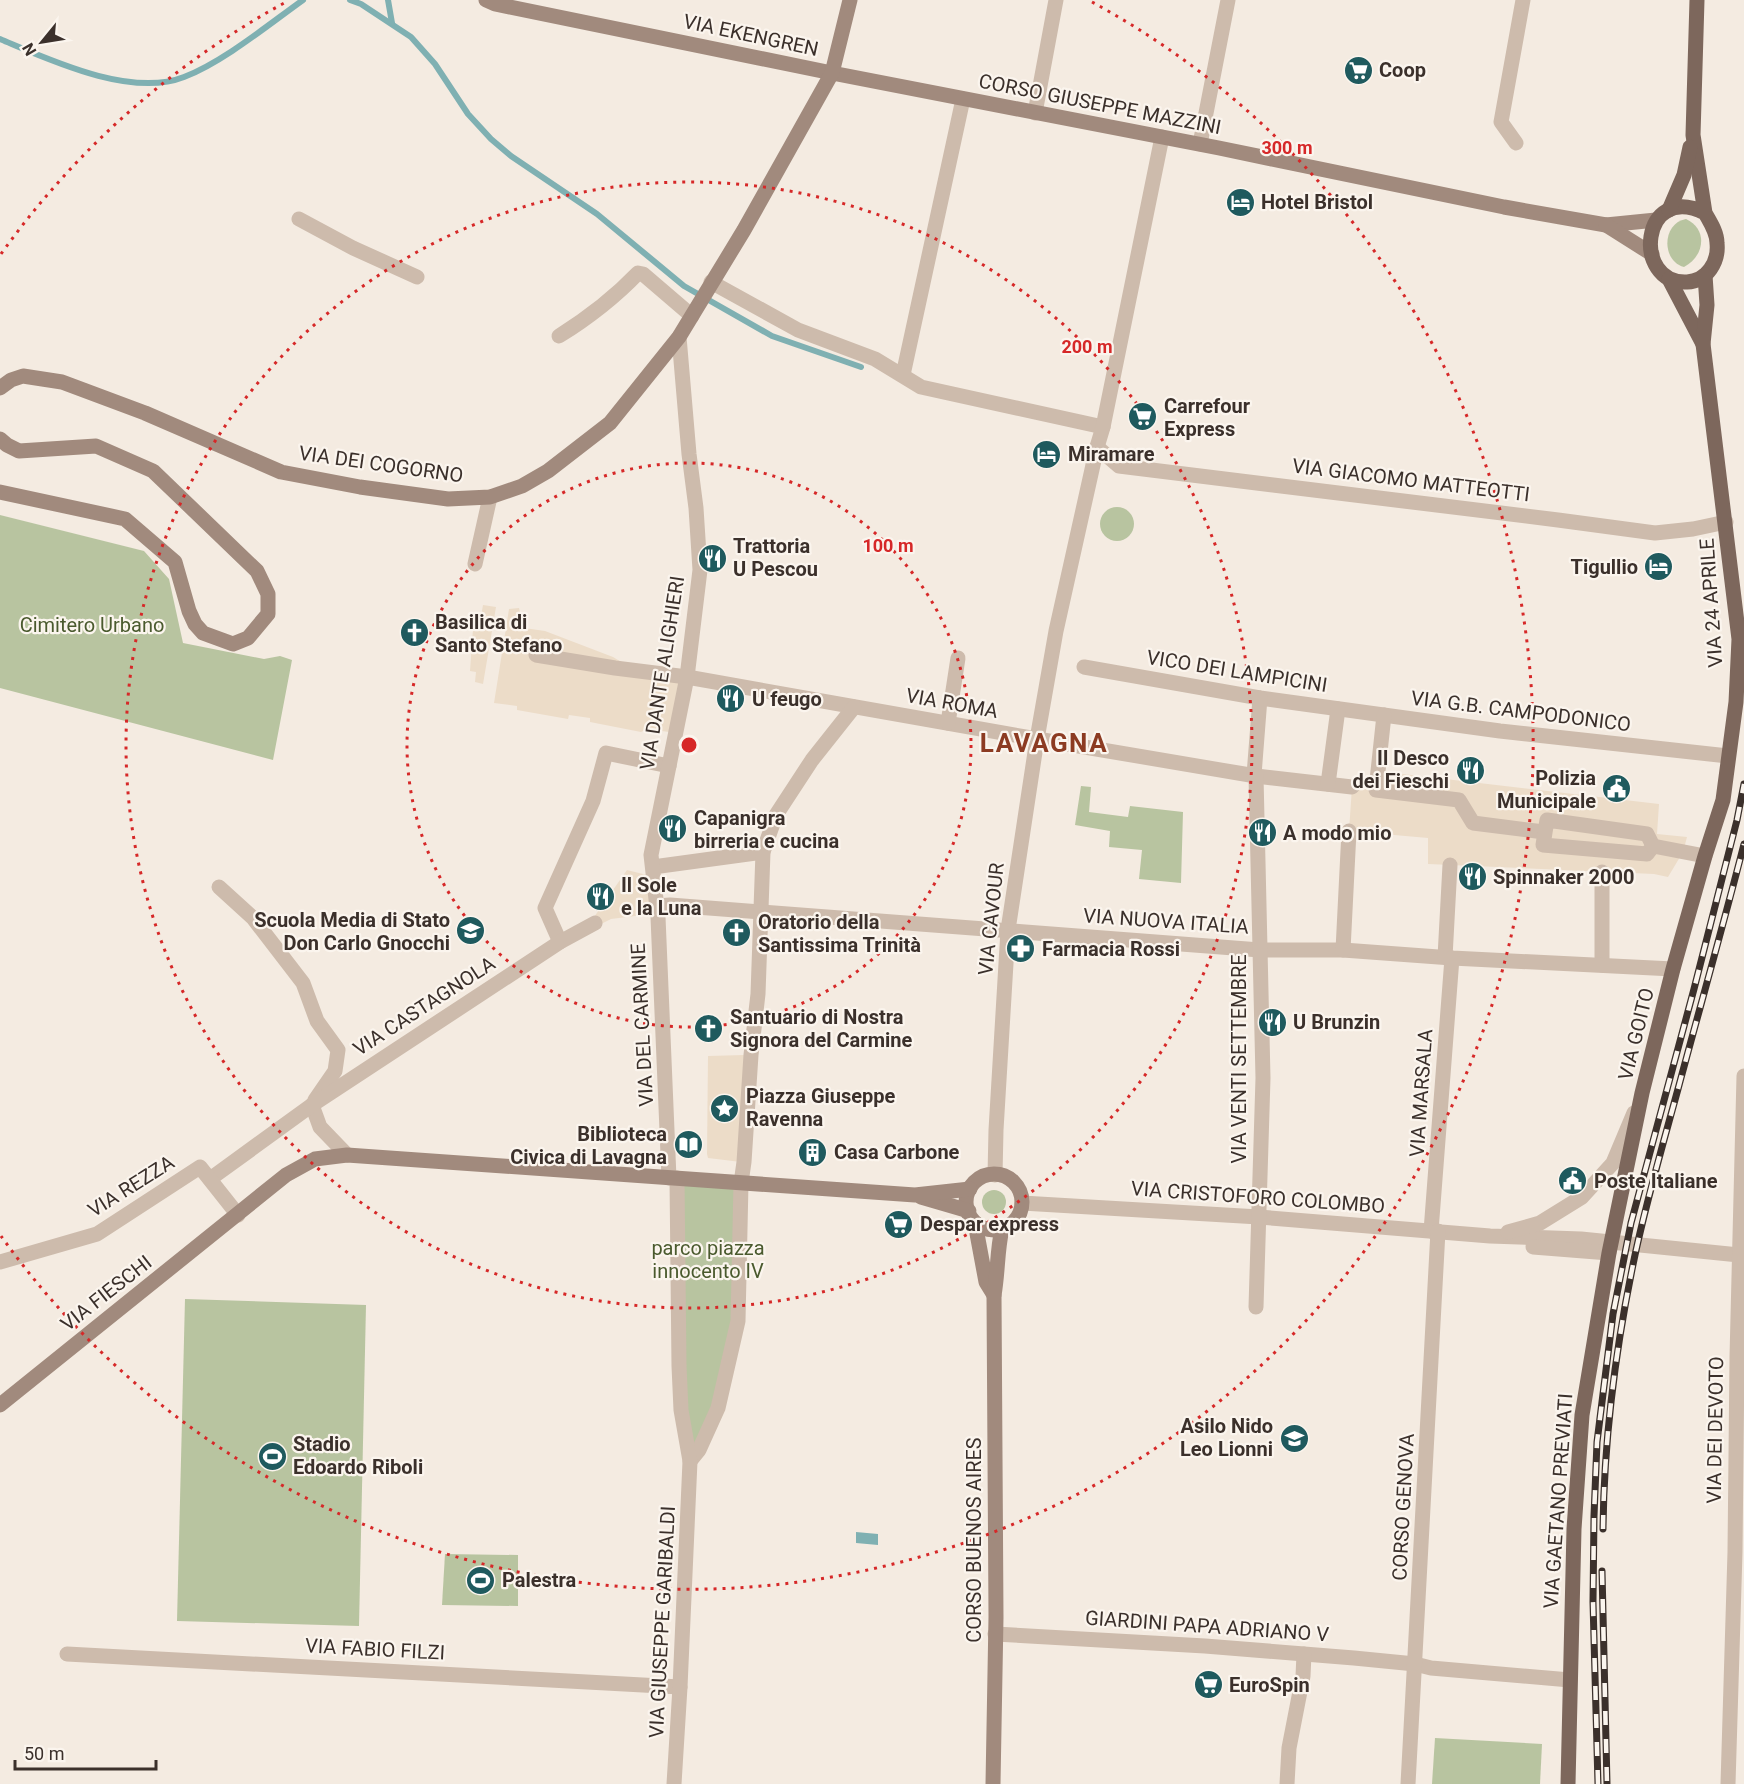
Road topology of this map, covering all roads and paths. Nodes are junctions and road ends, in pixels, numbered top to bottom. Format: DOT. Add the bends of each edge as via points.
graph roads {
  1 [pos="486,0"];
  2 [pos="849,0"];
  3 [pos="1056,0"];
  4 [pos="1228,0"];
  5 [pos="1697,0"];
  6 [pos="1523,1"];
  7 [pos="832,74"];
  8 [pos="963,99"];
  9 [pos="1035,113"];
  10 [pos="1693,135"];
  11 [pos="1162,137"];
  12 [pos="1516,143"];
  13 [pos="1200,144"];
  14 [pos="1669,210"];
  15 [pos="1705,213"];
  16 [pos="299,219"];
  17 [pos="1656,220"];
  18 [pos="1606,225"];
  19 [pos="1652,254"];
  20 [pos="1705,275"];
  21 [pos="417,277"];
  22 [pos="1669,279"];
  23 [pos="709,286"];
  24 [pos="694,313"];
  25 [pos="559,336"];
  26 [pos="679,337"];
  27 [pos="1703,344"];
  28 [pos="903,375"];
  29 [pos="0,388"];
  30 [pos="1104,427"];
  31 [pos="0,439"];
  32 [pos="1097,447"];
  33 [pos="0,492"];
  34 [pos="490,496"];
  35 [pos="1726,522"];
  36 [pos="475,564"];
  37 [pos="536,655"];
  38 [pos="958,658"];
  39 [pos="1084,667"];
  40 [pos="687,677"];
  41 [pos="1260,699"];
  42 [pos="854,707"];
  43 [pos="1338,709"];
  44 [pos="1384,715"];
  45 [pos="948,723"];
  46 [pos="1037,739"];
  47 [pos="1728,756"];
  48 [pos="669,766"];
  49 [pos="1255,775"];
  50 [pos="1328,784"];
  51 [pos="1352,787"];
  52 [pos="1349,831"];
  53 [pos="1544,832"];
  54 [pos="1650,850"];
  55 [pos="763,852"];
  56 [pos="1705,856"];
  57 [pos="1450,865"];
  58 [pos="653,867"];
  59 [pos="1602,872"];
  60 [pos="219,887"];
  61 [pos="657,906"];
  62 [pos="760,911"];
  63 [pos="595,923"];
  64 [pos="1008,930"];
  65 [pos="560,942"];
  66 [pos="1260,950"];
  67 [pos="1343,950"];
  68 [pos="1448,958"];
  69 [pos="1602,965"];
  70 [pos="1674,969"];
  71 [pos="1744,1076"];
  72 [pos="1642,1093"];
  73 [pos="312,1105"];
  74 [pos="347,1155"];
  75 [pos="995,1174"];
  76 [pos="673,1178"];
  77 [pos="210,1179"];
  78 [pos="741,1183"];
  79 [pos="970,1189"];
  80 [pos="915,1195"];
  81 [pos="1022,1203"];
  82 [pos="238,1215"];
  83 [pos="972,1217"];
  84 [pos="1258,1217"];
  85 [pos="1616,1223"];
  86 [pos="1002,1229"];
  87 [pos="1435,1231"];
  88 [pos="1490,1236"];
  89 [pos="1609,1253"];
  90 [pos="1739,1255"];
  91 [pos="0,1262"];
  92 [pos="994,1295"];
  93 [pos="1256,1307"];
  94 [pos="0,1405"];
  95 [pos="690,1461"];
  96 [pos="1740,1552"];
  97 [pos="995,1634"];
  98 [pos="67,1654"];
  99 [pos="1304,1654"];
  100 [pos="1415,1664"];
  101 [pos="1570,1680"];
  102 [pos="680,1687"];
  103 [pos="674,1784"];
  104 [pos="993,1784"];
  105 [pos="1287,1784"];
  106 [pos="1408,1784"];
  107 [pos="1568,1784"];
  108 [pos="1728,1784"];
  1 -- 7 [label="street, VIA EKENGREN"];
  2 -- 7 [label="street, VIA DEI COGORNO"];
  3 -- 9 [label="street"];
  4 -- 13 [label="street"];
  5 -- 10 [label="main road"];
  6 -- 12 [label="street" via="1501,122"];
  7 -- 8 [label="street, CORSO GIUSEPPE MAZZINI"];
  7 -- 23 [label="street, VIA DEI COGORNO"];
  8 -- 9 [label="street, CORSO GIUSEPPE MAZZINI"];
  8 -- 28 [label="street"];
  9 -- 11 [label="street, CORSO GIUSEPPE MAZZINI"];
  10 -- 14 [label="main road" via="1684,176"];
  10 -- 15 [label="main road"];
  11 -- 13 [label="street, CORSO GIUSEPPE MAZZINI"];
  11 -- 30 [label="street, VIA CAVOUR"];
  13 -- 18 [label="street, CORSO GIUSEPPE MAZZINI"];
  14 -- 15 [label="main road" via="1686,207"];
  14 -- 17 [label="main road"];
  15 -- 20 [label="main road" via="1717,242 1716,258"];
  16 -- 21 [label="street"];
  17 -- 18 [label="street, CORSO GIUSEPPE MAZZINI"];
  17 -- 19 [label="main road" via="1650,242"];
  18 -- 19 [label="street, CORSO GIUSEPPE MAZZINI"];
  19 -- 22 [label="main road" via="1656,267"];
  20 -- 22 [label="main road" via="1692,282"];
  20 -- 27 [label="main road, VIA 24 APRILE"];
  22 -- 27 [label="main road, VIA 24 APRILE"];
  23 -- 24 [label="street, VIA DEI COGORNO"];
  23 -- 28 [label="street"];
  24 -- 25 [label="street" via="638,273 592,314"];
  24 -- 26 [label="street, VIA DEI COGORNO"];
  26 -- 34 [label="street, VIA DEI COGORNO" via="610,423 548,471 522,486"];
  26 -- 40 [label="street, VIA DANTE ALIGHIERI" via="700,570"];
  27 -- 35 [label="main road, VIA 24 APRILE"];
  28 -- 30 [label="street" via="921,387"];
  29 -- 34 [label="street, VIA DEI COGORNO" via="23,376 62,382 282,472 448,499"];
  30 -- 32 [label="street, VIA CAVOUR"];
  31 -- 33 [label="street" via="19,451 96,446 153,471 257,571 268,594 268,614 248,638 233,644 203,633 189,611 174,562 125,519"];
  32 -- 35 [label="street, VIA GIACOMO MATTEOTTI" via="1119,466 1655,533"];
  32 -- 46 [label="street, VIA CAVOUR" via="1056,631"];
  34 -- 36 [label="street"];
  35 -- 47 [label="main road, VIA 24 APRILE" via="1739,639"];
  37 -- 40 [label="street, VIA ROMA"];
  38 -- 45 [label="street"];
  39 -- 41 [label="street, VICO DEI LAMPICINI"];
  40 -- 42 [label="street, VIA ROMA"];
  40 -- 48 [label="street, VIA DANTE ALIGHIERI"];
  41 -- 43 [label="street, VICO DEI LAMPICINI"];
  41 -- 49 [label="street, VIA VENTI SETTEMBRE"];
  42 -- 45 [label="street, VIA ROMA"];
  42 -- 55 [label="street" via="812,760 776,815"];
  43 -- 44 [label="street, VICO DEI LAMPICINI"];
  43 -- 50 [label="street"];
  44 -- 47 [label="street, VIA G.B. CAMPODONICO"];
  44 -- 53 [label="street, VIA G.B. CAMPODONICO" via="1376,790 1459,800 1473,824"];
  45 -- 46 [label="street, VIA ROMA"];
  46 -- 49 [label="street, VIA ROMA"];
  46 -- 64 [label="street, VIA CAVOUR"];
  47 -- 56 [label="main road, VIA 24 APRILE" via="1723,800"];
  48 -- 58 [label="street, VIA DANTE ALIGHIERI" via="651,855"];
  48 -- 65 [label="street" via="606,753 594,801 545,908"];
  49 -- 50 [label="street, VIA ROMA"];
  49 -- 66 [label="street, VIA VENTI SETTEMBRE"];
  50 -- 51 [label="street, VIA ROMA"];
  52 -- 67 [label="street"];
  53 -- 54 [label="street" via="1543,845"];
  53 -- 54 [label="street" via="1547,820 1647,834"];
  54 -- 56 [label="street"];
  55 -- 58 [label="street"];
  55 -- 62 [label="street"];
  56 -- 70 [label="main road, VIA GOITO"];
  57 -- 68 [label="street, VIA MARSALA"];
  58 -- 61 [label="street, VIA DANTE ALIGHIERI"];
  59 -- 69 [label="street"];
  60 -- 73 [label="street" via="253,918 303,982 317,1021 338,1050 335,1071"];
  61 -- 62 [label="street, VIA NUOVA ITALIA"];
  61 -- 76 [label="street, VIA DEL CARMINE"];
  62 -- 64 [label="street, VIA NUOVA ITALIA"];
  62 -- 78 [label="street" via="758,994"];
  63 -- 65 [label="street, VIA CASTAGNOLA"];
  64 -- 66 [label="street, VIA NUOVA ITALIA"];
  64 -- 75 [label="street, VIA CAVOUR"];
  65 -- 73 [label="street, VIA CASTAGNOLA"];
  66 -- 67 [label="street, VIA NUOVA ITALIA"];
  66 -- 84 [label="street, VIA VENTI SETTEMBRE" via="1263,1078"];
  67 -- 68 [label="street, VIA NUOVA ITALIA"];
  68 -- 69 [label="street, VIA NUOVA ITALIA"];
  68 -- 87 [label="street, VIA MARSALA"];
  69 -- 70 [label="street, VIA NUOVA ITALIA"];
  70 -- 72 [label="main road, VIA GOITO"];
  71 -- 90 [label="street, VIA DEI DEVOTO"];
  72 -- 85 [label="main road, VIA GOITO"];
  72 -- 88 [label="street, VIA CRISTOFORO COLOMBO" via="1613,1163 1582,1197 1540,1223"];
  73 -- 74 [label="street" via="320,1127"];
  73 -- 77 [label="street, VIA CASTAGNOLA"];
  74 -- 76 [label="street, VIA FIESCHI"];
  74 -- 82 [label="street, VIA FIESCHI" via="315,1159 286,1175"];
  75 -- 79 [label="street" via="976,1181"];
  75 -- 81 [label="street" via="1015,1183"];
  76 -- 78 [label="street, VIA FIESCHI"];
  76 -- 95 [label="street, VIA DEL CARMINE" via="679,1377"];
  77 -- 82 [label="street"];
  77 -- 91 [label="street, VIA REZZA" via="200,1167 97,1234"];
  78 -- 80 [label="street, VIA FIESCHI"];
  78 -- 95 [label="street" via="738,1321 718,1408"];
  79 -- 80 [label="street"];
  79 -- 83 [label="street" via="967,1198"];
  80 -- 83 [label="street"];
  81 -- 84 [label="street, VIA CRISTOFORO COLOMBO"];
  81 -- 86 [label="street" via="1020,1214"];
  82 -- 94 [label="street, VIA FIESCHI"];
  83 -- 86 [label="street" via="982,1227"];
  83 -- 92 [label="street, CORSO BUENOS AIRES" via="986,1282"];
  84 -- 87 [label="street, VIA CRISTOFORO COLOMBO"];
  84 -- 93 [label="street, VIA VENTI SETTEMBRE"];
  85 -- 89 [label="main road, VIA GAETANO PREVIATI"];
  86 -- 92 [label="street, CORSO BUENOS AIRES"];
  87 -- 88 [label="street, VIA CRISTOFORO COLOMBO"];
  87 -- 100 [label="street, CORSO GENOVA"];
  88 -- 89 [label="street, VIA CRISTOFORO COLOMBO" via="1511,1245"];
  88 -- 90 [label="street, VIA CRISTOFORO COLOMBO" via="1581,1239"];
  89 -- 101 [label="main road, VIA GAETANO PREVIATI" via="1582,1415"];
  90 -- 96 [label="street, VIA DEI DEVOTO"];
  92 -- 97 [label="street, CORSO BUENOS AIRES"];
  95 -- 102 [label="street, VIA GIUSEPPE GARIBALDI"];
  96 -- 108 [label="street, VIA DEI DEVOTO"];
  97 -- 99 [label="street, GIARDINI PAPA ADRIANO V"];
  97 -- 104 [label="street, CORSO BUENOS AIRES"];
  98 -- 102 [label="street, VIA FABIO FILZI"];
  99 -- 100 [label="street, GIARDINI PAPA ADRIANO V"];
  99 -- 105 [label="street"];
  100 -- 101 [label="street, GIARDINI PAPA ADRIANO V"];
  100 -- 106 [label="street, CORSO GENOVA"];
  101 -- 107 [label="main road, VIA GAETANO PREVIATI"];
  102 -- 103 [label="street, VIA GIUSEPPE GARIBALDI"];
}
